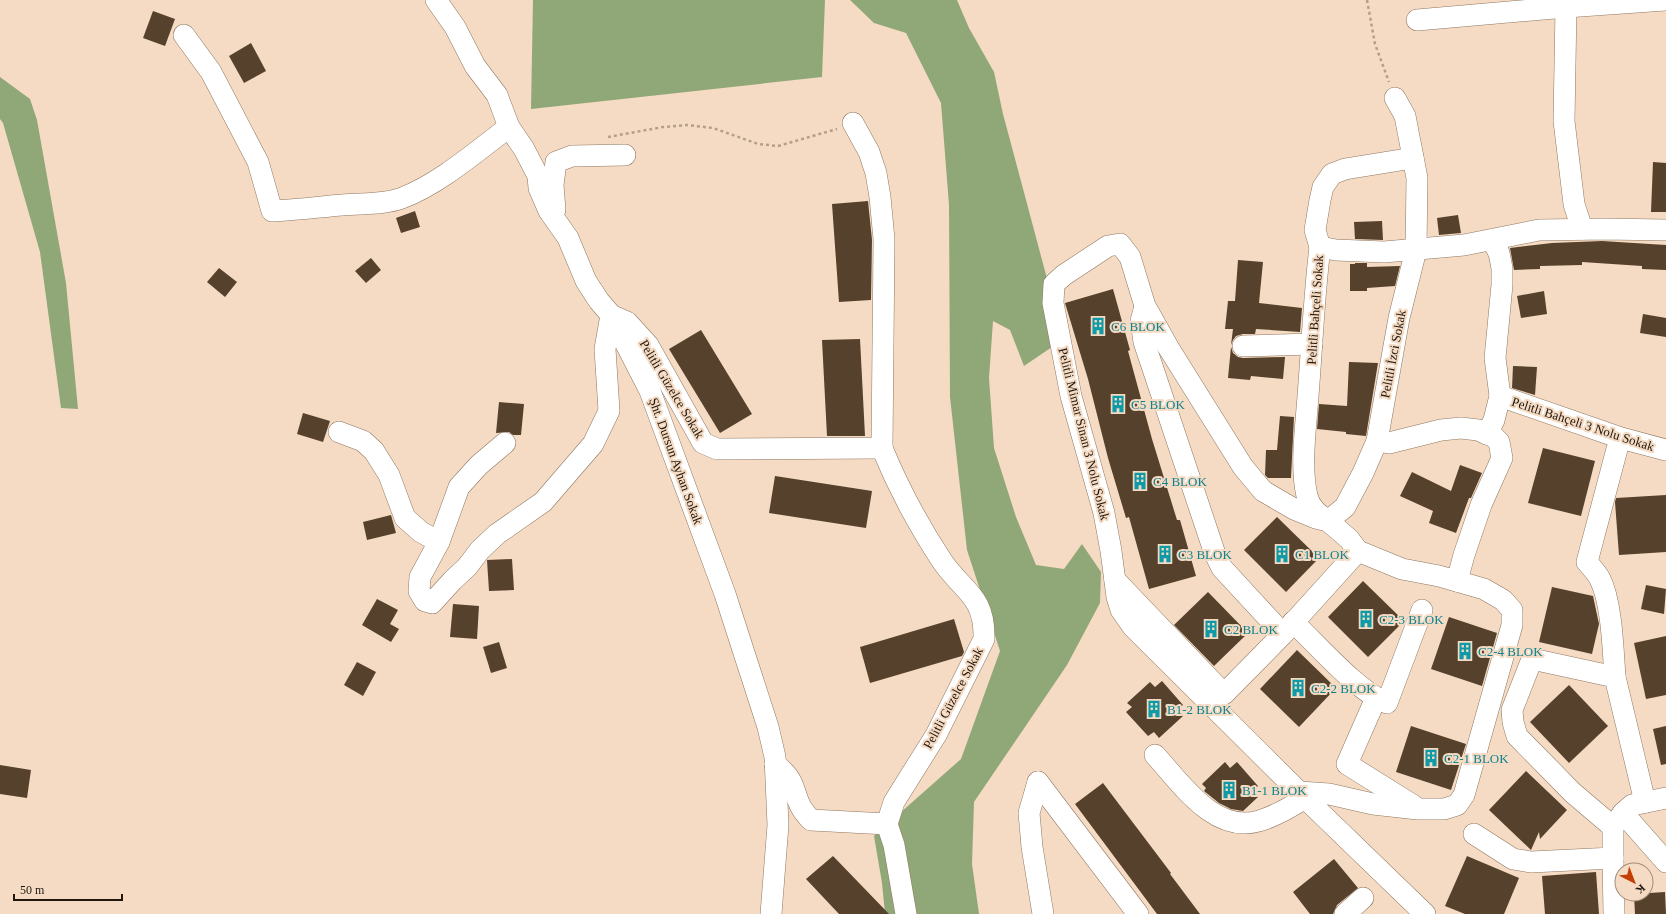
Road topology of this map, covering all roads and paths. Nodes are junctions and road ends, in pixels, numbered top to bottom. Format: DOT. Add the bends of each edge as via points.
graph roads {
  1 [pos="436,0"];
  2 [pos="1367,0"];
  3 [pos="1666,0"];
  4 [pos="1566,7"];
  5 [pos="1417,20"];
  6 [pos="184,35"];
  7 [pos="1395,98"];
  8 [pos="853,124"];
  9 [pos="509,128"];
  10 [pos="604,138"];
  11 [pos="625,155"];
  12 [pos="1413,158"];
  13 [pos="554,218"];
  14 [pos="1582,229"];
  15 [pos="1666,230"];
  16 [pos="1492,240"];
  17 [pos="1320,247"];
  18 [pos="1416,250"];
  19 [pos="1145,306"];
  20 [pos="612,315"];
  21 [pos="1312,344"];
  22 [pos="1243,346"];
  23 [pos="1500,396"];
  24 [pos="339,432"];
  25 [pos="1487,434"];
  26 [pos="1377,440"];
  27 [pos="505,443"];
  28 [pos="882,448"];
  29 [pos="1617,449"];
  30 [pos="1666,450"];
  31 [pos="1328,521"];
  32 [pos="439,542"];
  33 [pos="1358,551"];
  34 [pos="1115,580"];
  35 [pos="1457,581"];
  36 [pos="1422,610"];
  37 [pos="1288,628"];
  38 [pos="1615,677"];
  39 [pos="1376,698"];
  40 [pos="1155,755"];
  41 [pos="775,764"];
  42 [pos="1302,795"];
  43 [pos="1666,798"];
  44 [pos="1645,802"];
  45 [pos="1418,809"];
  46 [pos="1618,820"];
  47 [pos="887,824"];
  48 [pos="1474,834"];
  49 [pos="1613,858"];
  50 [pos="1666,862"];
  51 [pos="1363,898"];
  52 [pos="770,914"];
  53 [pos="906,914"];
  54 [pos="1042,914"];
  55 [pos="1138,914"];
  56 [pos="1345,914"];
  57 [pos="1425,914"];
  58 [pos="1614,914"];
  1 -- 9 [label="street, Şht. Dursun Ayhan Sokak" via="455,27 475,66 497,95"];
  2 -- 7 [label="path" via="1375,44"];
  3 -- 4 [label="street"];
  4 -- 5 [label="street"];
  4 -- 14 [label="street" via="1564,121 1574,204"];
  6 -- 9 [label="street" via="211,72 258,162 272,212 377,204 402,198 438,178"];
  7 -- 12 [label="street, Pelitli İzci Sokak" via="1404,116"];
  8 -- 10 [label="path" via="778,146 758,144 713,128 687,125"];
  8 -- 28 [label="street, Pelitli Güzelce Sokak" via="869,152 876,173 884,239"];
  9 -- 13 [label="street, Şht. Dursun Ayhan Sokak" via="538,176 539,188"];
  11 -- 13 [label="street" via="572,156 556,162 553,186"];
  12 -- 17 [label="street" via="1344,169 1332,174 1323,187 1315,230"];
  12 -- 18 [label="street, Pelitli İzci Sokak" via="1417,178"];
  13 -- 20 [label="street, Şht. Dursun Ayhan Sokak" via="568,238 586,281"];
  14 -- 15 [label="street, Pelitli Bahçeli Sokak"];
  14 -- 16 [label="street, Pelitli Bahçeli Sokak" via="1539,230"];
  16 -- 18 [label="street, Pelitli Bahçeli Sokak"];
  16 -- 23 [label="street" via="1499,253 1502,268 1495,358"];
  17 -- 18 [label="street, Pelitli Bahçeli Sokak" via="1356,252"];
  17 -- 21 [label="street, Pelitli Bahçeli Sokak"];
  18 -- 26 [label="street, Pelitli İzci Sokak" via="1399,318"];
  19 -- 31 [label="street, Pelitli Mimar Sinan 3 Nolu Sokak" via="1243,467 1263,491 1294,509"];
  19 -- 34 [label="street, Pelitli Mimar Sinan 3 Nolu Sokak" via="1130,257 1120,244 1108,246 1054,284 1053,303 1070,388 1104,513"];
  19 -- 37 [label="street" via="1141,321 1144,342 1215,554 1222,568"];
  20 -- 28 [label="street, Pelitli Güzelce Sokak" via="627,322 648,345 703,443 717,449"];
  20 -- 32 [label="street" via="605,349 609,411 593,444 543,502 497,534 432,603 425,601 418,591 420,577"];
  20 -- 41 [label="street, Şht. Dursun Ayhan Sokak" via="650,391 725,594 768,727"];
  21 -- 22 [label="street"];
  21 -- 31 [label="street, Pelitli Bahçeli Sokak" via="1305,478 1310,504"];
  23 -- 25 [label="street" via="1494,420"];
  23 -- 30 [label="street, Pelitli Bahçeli 3 Nolu Sokak" via="1621,438"];
  24 -- 32 [label="street" via="363,441 374,451 389,475 405,518 421,532"];
  25 -- 26 [label="street" via="1461,428 1441,430 1389,443"];
  25 -- 35 [label="street" via="1494,436 1499,442 1502,458 1481,505"];
  26 -- 31 [label="street" via="1345,507"];
  27 -- 32 [label="street" via="479,465 459,487"];
  28 -- 47 [label="street, Pelitli Güzelce Sokak" via="900,488 943,562 969,591 985,623 984,639 936,735 894,802"];
  29 -- 38 [label="street" via="1587,562 1600,579 1605,595"];
  31 -- 33 [label="street, Pelitli Mimar Sinan 3 Nolu Sokak" via="1349,539"];
  33 -- 35 [label="street" via="1402,569"];
  33 -- 37 [label="street"];
  34 -- 37 [label="street" via="1224,694"];
  34 -- 42 [label="street, Pelitli Mimar Sinan 3 Nolu Sokak" via="1121,610 1133,627"];
  35 -- 45 [label="street" via="1484,589 1503,600 1512,610 1512,625 1464,795 1457,805 1444,809"];
  36 -- 39 [label="street" via="1387,702"];
  37 -- 39 [label="street"];
  38 -- 44 [label="street"];
  38 -- 46 [label="street" via="1532,659 1512,710 1517,736 1573,793"];
  39 -- 45 [label="street" via="1347,764"];
  40 -- 42 [label="street" via="1200,804 1218,816 1237,822 1258,822 1284,811"];
  41 -- 47 [label="street" via="787,775 802,810 811,820"];
  41 -- 52 [label="street, Şht. Dursun Ayhan Sokak" via="778,826"];
  42 -- 45 [label="street" via="1329,794 1373,804"];
  42 -- 57 [label="street, Pelitli Mimar Sinan 3 Nolu Sokak"];
  43 -- 44 [label="street"];
  44 -- 46 [label="street" via="1632,805"];
  46 -- 49 [label="street"];
  46 -- 50 [label="street"];
  47 -- 53 [label="street" via="894,845"];
  48 -- 49 [label="street" via="1513,859 1531,862"];
  49 -- 58 [label="street"];
  51 -- 56 [label="street"];
  54 -- 55 [label="street" via="1029,813 1038,782"];
}
